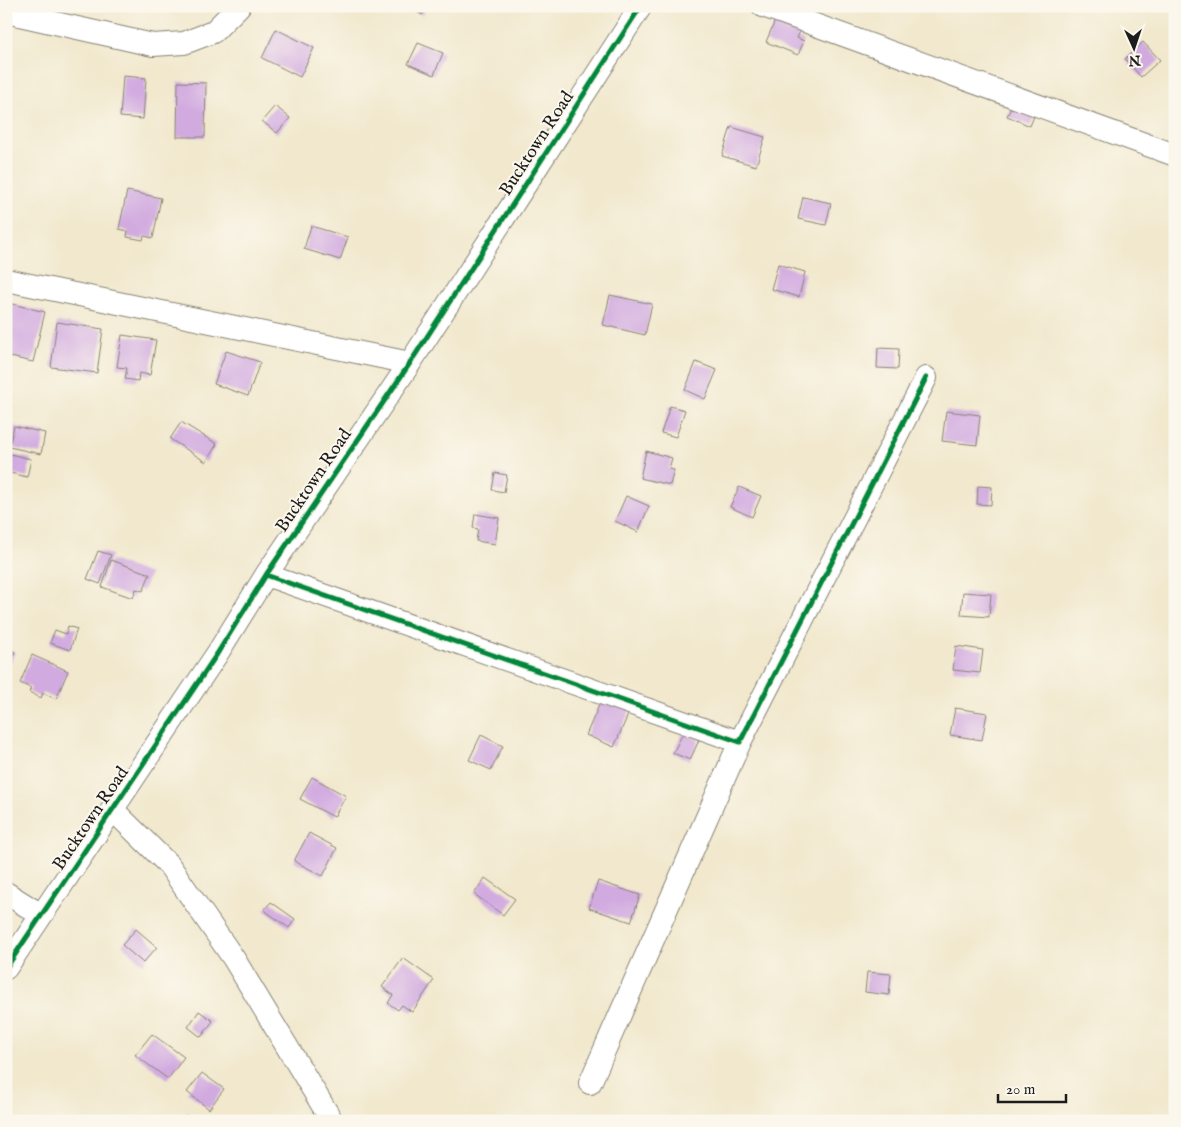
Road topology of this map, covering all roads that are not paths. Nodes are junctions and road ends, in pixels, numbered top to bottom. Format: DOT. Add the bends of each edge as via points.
graph roads {
  1 [pos="239,6"];
  2 [pos="641,6"];
  3 [pos="764,6"];
  4 [pos="6,12"];
  5 [pos="1175,154"];
  6 [pos="6,280"];
  7 [pos="410,363"];
  8 [pos="926,378"];
  9 [pos="266,575"];
  10 [pos="740,742"];
  11 [pos="112,809"];
  12 [pos="6,893"];
  13 [pos="41,915"];
  14 [pos="6,968"];
  15 [pos="590,1083"];
  16 [pos="332,1121"];
  1 -- 4 [label="street" via="213,32 184,43 153,45"];
  2 -- 7 [label="street, Bucktown Road"];
  3 -- 5 [label="street"];
  6 -- 7 [label="street"];
  7 -- 9 [label="street, Bucktown Road"];
  8 -- 10 [label="street"];
  9 -- 10 [label="street"];
  9 -- 11 [label="street, Bucktown Road"];
  10 -- 15 [label="street"];
  11 -- 13 [label="street, Bucktown Road"];
  11 -- 16 [label="street" via="169,865 234,959"];
  12 -- 13 [label="street"];
  13 -- 14 [label="street, Bucktown Road"];
}
